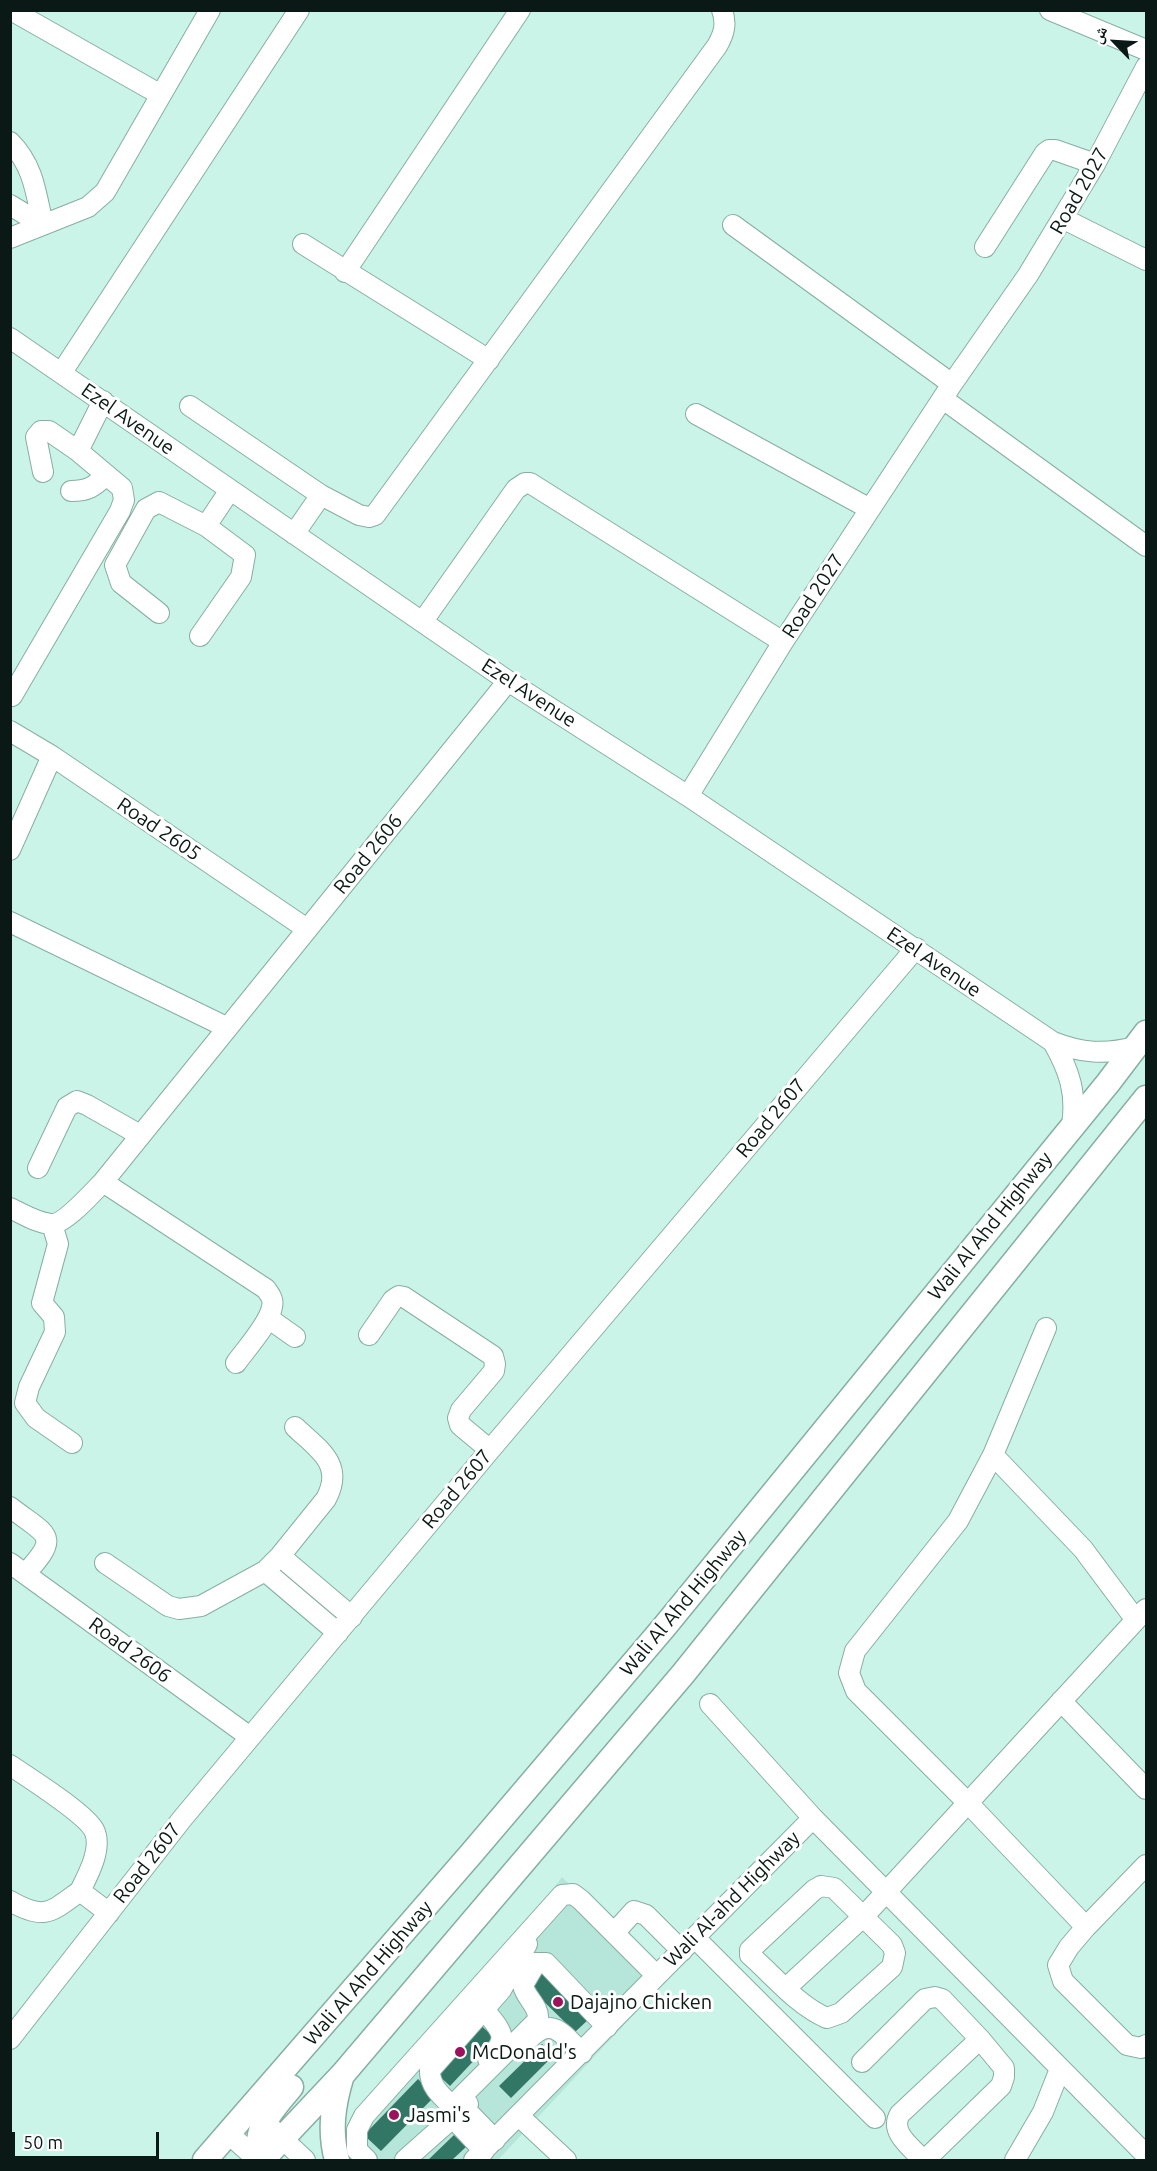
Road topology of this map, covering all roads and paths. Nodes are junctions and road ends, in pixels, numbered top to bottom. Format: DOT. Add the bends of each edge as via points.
graph roads {
  1 [pos="11,10"];
  2 [pos="210,10"];
  3 [pos="299,10"];
  4 [pos="520,10"];
  5 [pos="722,10"];
  6 [pos="1050,10"];
  7 [pos="1146,50"];
  8 [pos="1146,67"];
  9 [pos="161,95"];
  10 [pos="10,142"];
  11 [pos="1095,164"];
  12 [pos="10,205"];
  13 [pos="1064,219"];
  14 [pos="43,225"];
  15 [pos="733,225"];
  16 [pos="10,238"];
  17 [pos="303,244"];
  18 [pos="985,247"];
  19 [pos="1146,260"];
  20 [pos="345,272"];
  21 [pos="10,338"];
  22 [pos="489,360"];
  23 [pos="62,372"];
  24 [pos="947,392"];
  25 [pos="103,401"];
  26 [pos="190,406"];
  27 [pos="696,414"];
  28 [pos="78,451"];
  29 [pos="43,472"];
  30 [pos="106,475"];
  31 [pos="71,490"];
  32 [pos="230,490"];
  33 [pos="321,495"];
  34 [pos="870,509"];
  35 [pos="206,526"];
  36 [pos="294,534"];
  37 [pos="1146,546"];
  38 [pos="159,614"];
  39 [pos="423,621"];
  40 [pos="200,636"];
  41 [pos="783,642"];
  42 [pos="508,681"];
  43 [pos="12,696"];
  44 [pos="10,731"];
  45 [pos="52,756"];
  46 [pos="688,796"];
  47 [pos="10,850"];
  48 [pos="10,922"];
  49 [pos="307,930"];
  50 [pos="916,948"];
  51 [pos="226,1028"];
  52 [pos="1141,1040"];
  53 [pos="1053,1042"];
  54 [pos="1108,1083"];
  55 [pos="1144,1107"];
  56 [pos="1072,1125"];
  57 [pos="140,1135"];
  58 [pos="38,1167"];
  59 [pos="103,1182"];
  60 [pos="10,1208"];
  61 [pos="52,1224"];
  62 [pos="268,1318"];
  63 [pos="1046,1328"];
  64 [pos="369,1335"];
  65 [pos="295,1336"];
  66 [pos="236,1364"];
  67 [pos="295,1428"];
  68 [pos="72,1443"];
  69 [pos="490,1450"];
  70 [pos="993,1455"];
  71 [pos="10,1507"];
  72 [pos="280,1556"];
  73 [pos="105,1563"];
  74 [pos="18,1568"];
  75 [pos="265,1571"];
  76 [pos="1141,1614"];
  77 [pos="352,1617"];
  78 [pos="338,1633"];
  79 [pos="1061,1701"];
  80 [pos="710,1704"];
  81 [pos="250,1737"];
  82 [pos="10,1765"];
  83 [pos="1146,1789"];
  84 [pos="968,1803"];
  85 [pos="813,1818"];
  86 [pos="1146,1865"];
  87 [pos="80,1891"];
  88 [pos="886,1891"];
  89 [pos="10,1901"];
  90 [pos="109,1913"];
  91 [pos="543,1915"];
  92 [pos="864,1916"];
  93 [pos="1086,1927"];
  94 [pos="614,1933"];
  95 [pos="688,1944"];
  96 [pos="656,1975"];
  97 [pos="786,1988"];
  98 [pos="484,2009"];
  99 [pos="607,2027"];
  100 [pos="10,2039"];
  101 [pos="980,2039"];
  102 [pos="1146,2045"];
  103 [pos="582,2053"];
  104 [pos="862,2062"];
  105 [pos="1060,2069"];
  106 [pos="343,2074"];
  107 [pos="455,2109"];
  108 [pos="257,2115"];
  109 [pos="519,2116"];
  110 [pos="875,2118"];
  111 [pos="229,2134"];
  112 [pos="282,2139"];
  113 [pos="484,2150"];
  114 [pos="1146,2155"];
  115 [pos="561,2159"];
  116 [pos="205,2160"];
  117 [pos="260,2160"];
  118 [pos="305,2160"];
  119 [pos="337,2160"];
  120 [pos="367,2160"];
  121 [pos="405,2160"];
  122 [pos="924,2160"];
  123 [pos="1015,2160"];
  1 -- 9 [label="street"];
  2 -- 9 [label="street"];
  3 -- 23 [label="street"];
  4 -- 20 [label="street"];
  5 -- 22 [label="street" via="725,27 717,46"];
  6 -- 7 [label="street"];
  8 -- 11 [label="street, Road 2027"];
  9 -- 14 [label="street" via="105,192 88,207"];
  10 -- 14 [label="street" via="22,154 33,177"];
  11 -- 13 [label="street, Road 2027"];
  11 -- 18 [label="street" via="1049,150 1045,153"];
  12 -- 14 [label="street"];
  13 -- 19 [label="street"];
  13 -- 24 [label="street, Road 2027"];
  14 -- 16 [label="street"];
  15 -- 24 [label="street"];
  17 -- 20 [label="street"];
  20 -- 22 [label="street"];
  21 -- 23 [label="street, Ezel Avenue"];
  22 -- 33 [label="street" via="375,515 358,515"];
  23 -- 25 [label="street, Ezel Avenue"];
  24 -- 34 [label="street, Road 2027"];
  24 -- 37 [label="street"];
  25 -- 28 [label="street"];
  25 -- 32 [label="street, Ezel Avenue"];
  26 -- 33 [label="street"];
  27 -- 34 [label="street"];
  28 -- 29 [label="street" via="49,431 41,431 36,437"];
  28 -- 30 [label="street"];
  30 -- 31 [label="street" via="93,488"];
  30 -- 43 [label="street" via="122,488 124,500 120,511"];
  32 -- 35 [label="street"];
  32 -- 36 [label="street, Ezel Avenue"];
  33 -- 36 [label="street"];
  34 -- 41 [label="street, Road 2027"];
  35 -- 38 [label="street" via="159,502 146,509 115,565 121,583"];
  35 -- 40 [label="street" via="244,555 244,567"];
  36 -- 39 [label="street, Ezel Avenue"];
  39 -- 41 [label="street" via="516,489 530,483"];
  39 -- 42 [label="street, Ezel Avenue"];
  41 -- 46 [label="street, Road 2027"];
  42 -- 46 [label="street, Ezel Avenue"];
  42 -- 49 [label="street, Road 2606"];
  44 -- 45 [label="street, Road 2605"];
  45 -- 47 [label="street"];
  45 -- 49 [label="street, Road 2605"];
  46 -- 50 [label="street, Ezel Avenue"];
  48 -- 51 [label="street"];
  49 -- 51 [label="street, Road 2606"];
  50 -- 53 [label="street, Ezel Avenue"];
  50 -- 69 [label="street, Road 2607"];
  51 -- 57 [label="street, Road 2606"];
  52 -- 53 [label="street, Ezel Avenue" via="1099,1053"];
  52 -- 54 [label="main road, Wali Al Ahd Highway"];
  53 -- 56 [label="street, Ezel Avenue" via="1073,1087"];
  54 -- 55 [label="main road"];
  54 -- 56 [label="main road, Wali Al Ahd Highway"];
  55 -- 106 [label="main road" via="683,1674"];
  56 -- 108 [label="main road, Wali Al Ahd Highway" via="680,1608 471,1854 441,1909"];
  57 -- 58 [label="street" via="76,1101 67,1107"];
  57 -- 59 [label="street, Road 2606"];
  59 -- 61 [label="street, Road 2606" via="62,1221"];
  59 -- 62 [label="street" via="266,1289 272,1298"];
  60 -- 61 [label="street"];
  61 -- 68 [label="street" via="58,1244 42,1303 54,1317 55,1332 25,1402 36,1418"];
  62 -- 65 [label="street"];
  62 -- 66 [label="street"];
  63 -- 70 [label="street"];
  64 -- 69 [label="street" via="399,1296 493,1356 494,1371 458,1418 460,1425"];
  67 -- 72 [label="street" via="331,1465 332,1488"];
  69 -- 77 [label="street, Road 2607"];
  70 -- 76 [label="street"];
  70 -- 84 [label="street" via="958,1521 855,1651 849,1673 856,1690"];
  71 -- 74 [label="street" via="45,1534 48,1541 46,1549"];
  72 -- 75 [label="street"];
  72 -- 77 [label="street"];
  73 -- 75 [label="street" via="158,1601 179,1609 201,1606"];
  74 -- 81 [label="street, Road 2606"];
  75 -- 78 [label="street"];
  76 -- 79 [label="street"];
  77 -- 78 [label="street, Road 2607"];
  78 -- 81 [label="street, Road 2607"];
  79 -- 83 [label="street"];
  79 -- 84 [label="street"];
  80 -- 85 [label="street, Wali Al-ahd Highway"];
  81 -- 90 [label="street, Road 2607"];
  82 -- 87 [label="street" via="84,1818 95,1831 96,1848 90,1872"];
  84 -- 88 [label="street"];
  84 -- 93 [label="street"];
  85 -- 88 [label="street, Wali Al-ahd Highway"];
  85 -- 95 [label="street, Wali Al-ahd Highway"];
  86 -- 93 [label="street"];
  87 -- 89 [label="street" via="50,1912 36,1913"];
  87 -- 90 [label="street"];
  88 -- 92 [label="street"];
  88 -- 105 [label="street, Wali Al-ahd Highway"];
  90 -- 100 [label="street, Road 2607"];
  91 -- 94 [label="street" via="562,1895 573,1894"];
  91 -- 98 [label="street" via="507,1982"];
  91 -- 120 [label="street" via="364,2116 357,2130 357,2150"];
  92 -- 97 [label="street"];
  92 -- 97 [label="street" via="892,1945 892,1967 841,2013 827,2018 815,2013"];
  92 -- 97 [label="street" via="834,1888 821,1886 754,1945 750,1955"];
  93 -- 102 [label="street" via="1058,1965 1063,1981 1127,2045"];
  94 -- 95 [label="street" via="634,1911"];
  94 -- 96 [label="street"];
  95 -- 96 [label="street, Wali Al-ahd Highway"];
  95 -- 110 [label="street"];
  96 -- 99 [label="street, Wali Al-ahd Highway"];
  98 -- 107 [label="street" via="501,2032 501,2044"];
  98 -- 107 [label="street" via="430,2070 433,2087"];
  99 -- 103 [label="street, Wali Al-ahd Highway"];
  99 -- 107 [label="street" via="546,1963 536,1963 523,1985 537,2009 538,2020"];
  101 -- 104 [label="street" via="942,1999 935,1997 926,1999"];
  101 -- 122 [label="street" via="1004,2068 1001,2086"];
  101 -- 122 [label="street" via="896,2121 896,2130"];
  103 -- 107 [label="street" via="560,2031 542,2029"];
  103 -- 109 [label="street, Wali Al-ahd Highway"];
  105 -- 114 [label="street, Wali Al-ahd Highway"];
  105 -- 123 [label="street" via="1043,2112"];
  106 -- 112 [label="main road"];
  106 -- 119 [label="main road" via="332,2127"];
  107 -- 113 [label="street"];
  107 -- 121 [label="street"];
  108 -- 111 [label="main road"];
  108 -- 112 [label="street"];
  108 -- 117 [label="main road"];
  109 -- 113 [label="street, Wali Al-ahd Highway"];
  109 -- 115 [label="street"];
  111 -- 116 [label="main road"];
  111 -- 117 [label="street"];
  112 -- 117 [label="main road"];
  112 -- 118 [label="street"];
}
